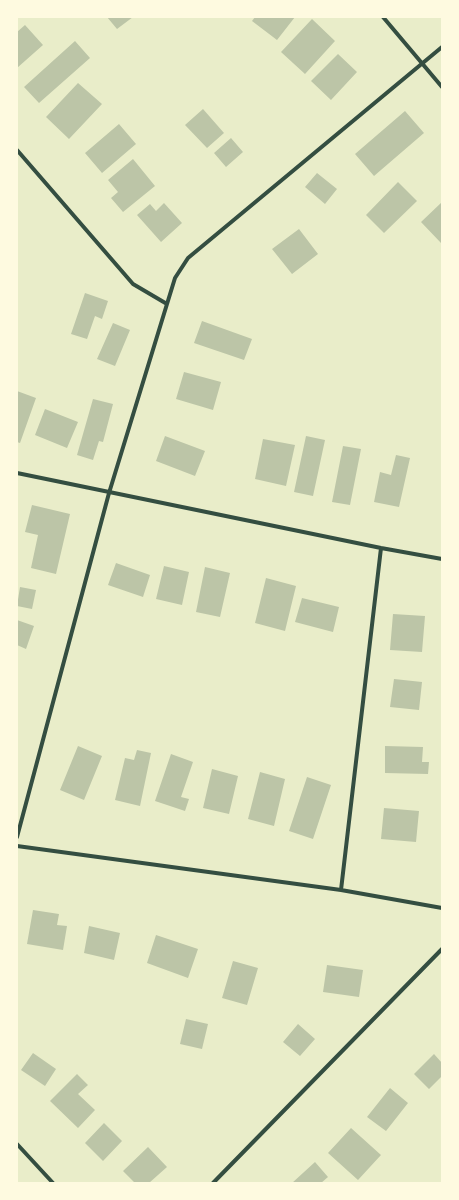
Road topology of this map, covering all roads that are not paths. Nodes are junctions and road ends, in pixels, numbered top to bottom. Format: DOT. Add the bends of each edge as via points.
graph roads {
  1 [pos="383,17"];
  2 [pos="442,47"];
  3 [pos="422,63"];
  4 [pos="442,87"];
  5 [pos="17,150"];
  6 [pos="167,304"];
  7 [pos="17,473"];
  8 [pos="109,493"];
  9 [pos="380,548"];
  10 [pos="442,559"];
  11 [pos="17,837"];
  12 [pos="17,846"];
  13 [pos="341,890"];
  14 [pos="442,908"];
  15 [pos="442,949"];
  16 [pos="17,1144"];
  17 [pos="53,1183"];
  18 [pos="213,1183"];
  1 -- 3 [label="street"];
  2 -- 3 [label="street"];
  3 -- 4 [label="street"];
  3 -- 6 [label="street" via="188,258 175,278"];
  5 -- 6 [label="street" via="133,284"];
  6 -- 8 [label="street"];
  7 -- 8 [label="street"];
  8 -- 9 [label="street"];
  8 -- 11 [label="street"];
  9 -- 10 [label="street"];
  9 -- 13 [label="street"];
  12 -- 13 [label="street"];
  13 -- 14 [label="street"];
  15 -- 18 [label="street"];
  16 -- 17 [label="street"];
}
